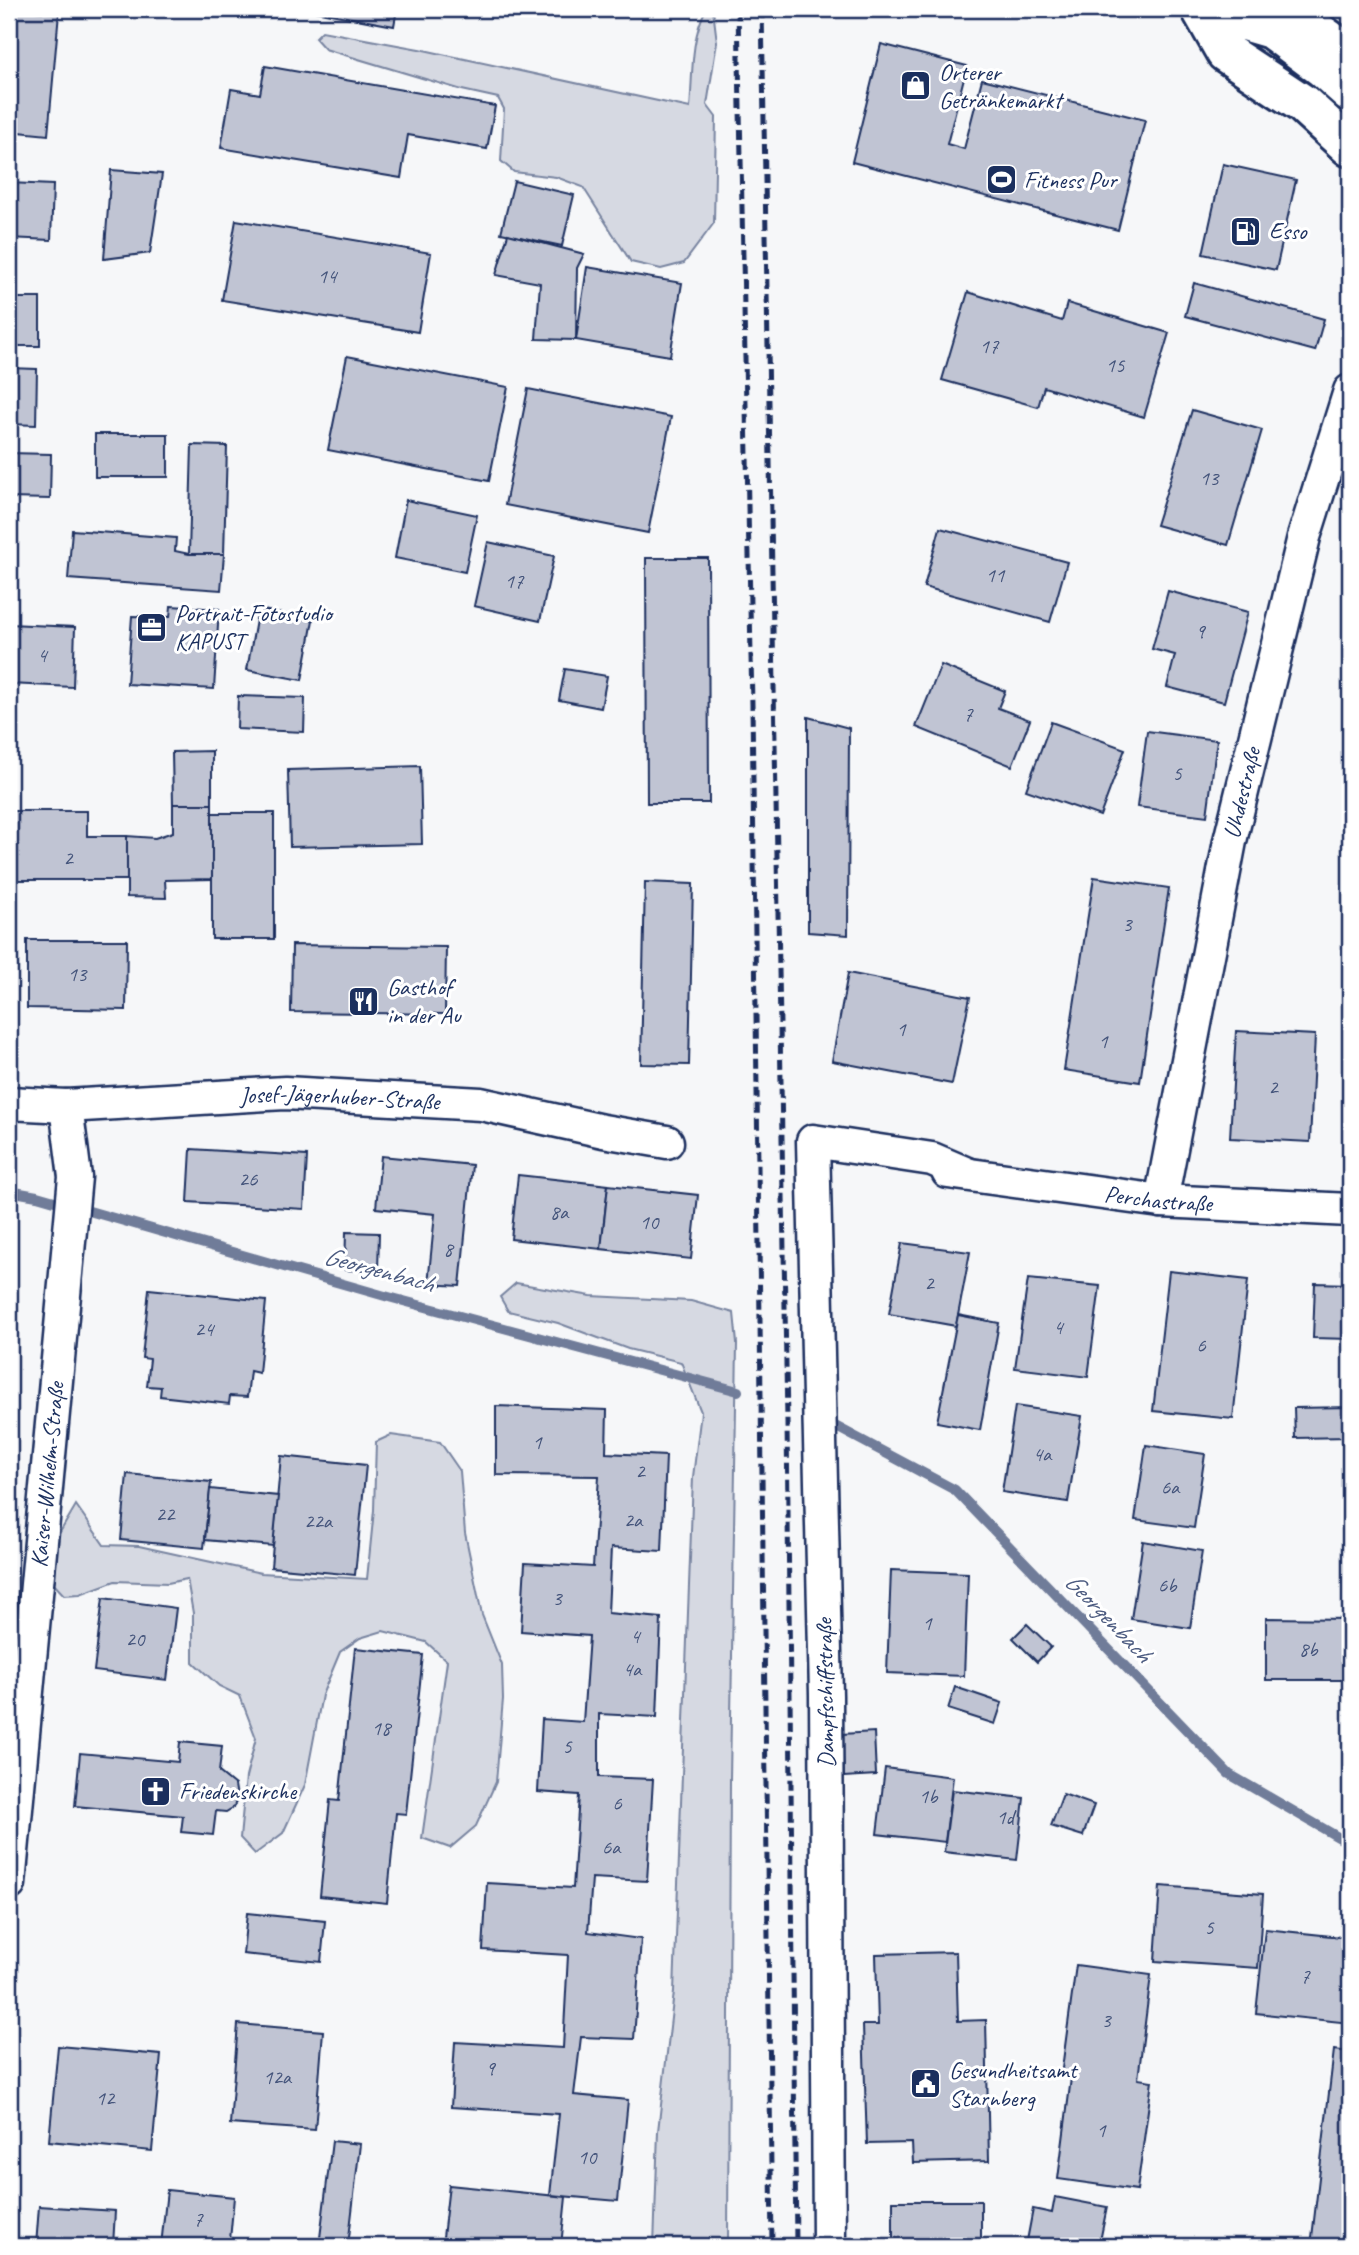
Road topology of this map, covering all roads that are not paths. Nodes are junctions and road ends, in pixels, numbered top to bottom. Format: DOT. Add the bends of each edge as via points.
graph roads {
  1 [pos="1202,9"];
  2 [pos="1271,29"];
  3 [pos="1350,55"];
  4 [pos="1350,92"];
  5 [pos="1350,146"];
  6 [pos="1350,391"];
  7 [pos="9,1103"];
  8 [pos="66,1106"];
  9 [pos="667,1142"];
  10 [pos="820,1150"];
  11 [pos="1161,1201"];
  12 [pos="1350,1210"];
  13 [pos="9,1884"];
  14 [pos="829,2246"];
  1 -- 2 [label="main road"];
  1 -- 5 [label="main road" via="1226,52 1303,104"];
  2 -- 3 [label="main road" via="1304,22"];
  2 -- 4 [label="main road"];
  6 -- 11 [label="street, Uhdestraße" via="1304,537 1230,841"];
  7 -- 8 [label="street, Josef-Jägerhuber-Straße"];
  8 -- 9 [label="street, Josef-Jägerhuber-Straße" via="285,1093 481,1104"];
  8 -- 13 [label="street, Kaiser-Wilhelm-Straße" via="75,1177"];
  10 -- 11 [label="street, Perchastraße"];
  10 -- 14 [label="street, Dampfschiffstraße"];
  11 -- 12 [label="street, Perchastraße"];
}
